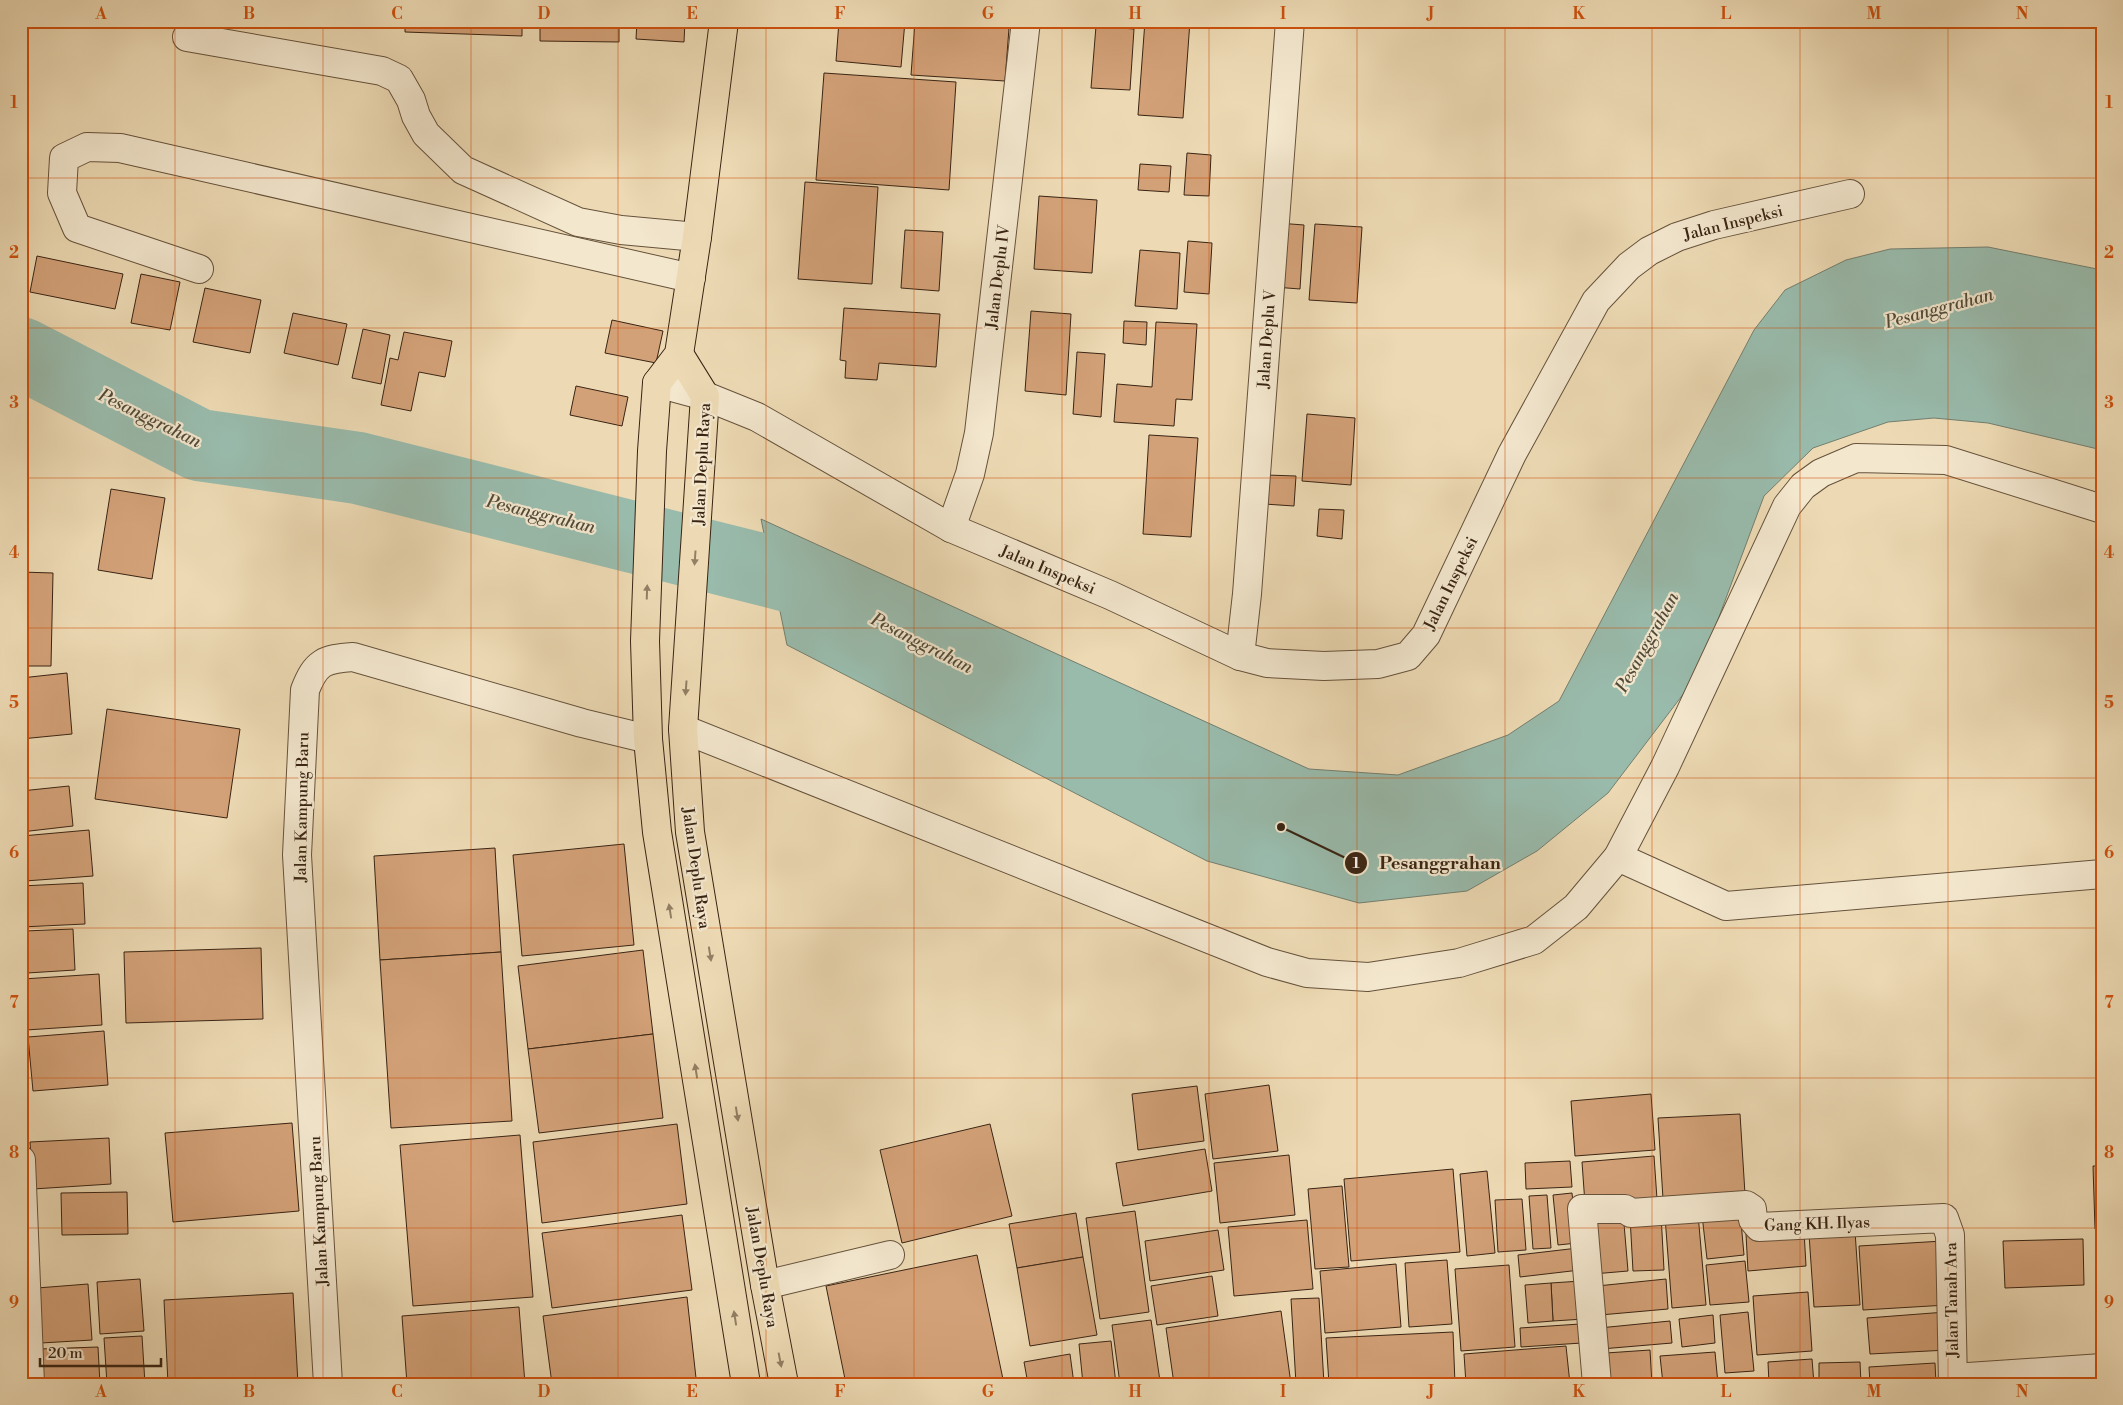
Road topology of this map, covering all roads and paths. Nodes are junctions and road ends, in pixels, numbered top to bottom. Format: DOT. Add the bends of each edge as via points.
graph roads {
  1 [pos="724,21"];
  2 [pos="1026,21"];
  3 [pos="1290,21"];
  4 [pos="187,37"];
  5 [pos="1850,194"];
  6 [pos="698,237"];
  7 [pos="199,269"];
  8 [pos="691,278"];
  9 [pos="679,354"];
  10 [pos="657,383"];
  11 [pos="705,396"];
  12 [pos="2102,508"];
  13 [pos="951,528"];
  14 [pos="1240,656"];
  15 [pos="683,729"];
  16 [pos="648,739"];
  17 [pos="1618,857"];
  18 [pos="2102,874"];
  19 [pos="21,1160"];
  20 [pos="1944,1218"];
  21 [pos="890,1255"];
  22 [pos="765,1285"];
  23 [pos="25,1334"];
  24 [pos="2102,1368"];
  25 [pos="1953,1381"];
  26 [pos="30,1384"];
  27 [pos="328,1384"];
  28 [pos="746,1384"];
  29 [pos="784,1384"];
  30 [pos="1597,1384"];
  1 -- 6 [label="main road"];
  2 -- 13 [label="street, Jalan Deplu IV" via="979,433 970,474"];
  3 -- 14 [label="street, Jalan Deplu V"];
  4 -- 6 [label="street" via="382,70 399,80 426,134 463,170 578,222 621,230"];
  5 -- 14 [label="street, Jalan Inspeksi" via="1677,236 1629,266 1596,301 1512,454 1426,635 1408,656 1378,664 1324,666 1267,663"];
  6 -- 8 [label="main road"];
  7 -- 8 [label="street" via="78,228 62,193 64,158 87,147 120,148"];
  8 -- 9 [label="main road"];
  9 -- 10 [label="main road"];
  9 -- 11 [label="main road, Jalan Deplu Raya"];
  10 -- 11 [label="street, Jalan Inspeksi"];
  16 -- 10 [label="main road, Jalan Deplu Raya, one-way" via="645,641"];
  11 -- 13 [label="street, Jalan Inspeksi" via="757,417"];
  11 -- 15 [label="main road, Jalan Deplu Raya, one-way"];
  12 -- 17 [label="street" via="1946,460 1856,458 1821,473 1803,486 1787,506 1665,767"];
  13 -- 14 [label="street, Jalan Inspeksi"];
  15 -- 17 [label="street" via="1267,962 1307,973 1368,977 1459,963 1534,940 1576,907"];
  15 -- 22 [label="main road, Jalan Deplu Raya, one-way" via="690,832"];
  16 -- 27 [label="street, Jalan Kampung Baru" via="353,657 334,658 316,667 310,677 305,690 298,855"];
  28 -- 16 [label="main road, Jalan Deplu Raya, one-way" via="658,832"];
  17 -- 18 [label="street" via="1726,906"];
  19 -- 23 [label="street"];
  20 -- 25 [label="street, Jalan Tanah Ara" via="1950,1235"];
  20 -- 30 [label="street, Gang KH. Ilyas" via="1759,1226 1746,1205 1631,1213 1625,1209 1582,1209"];
  21 -- 22 [label="street"];
  22 -- 29 [label="main road, Jalan Deplu Raya, one-way"];
  23 -- 26 [label="street"];
  24 -- 25 [label="street"];
}
